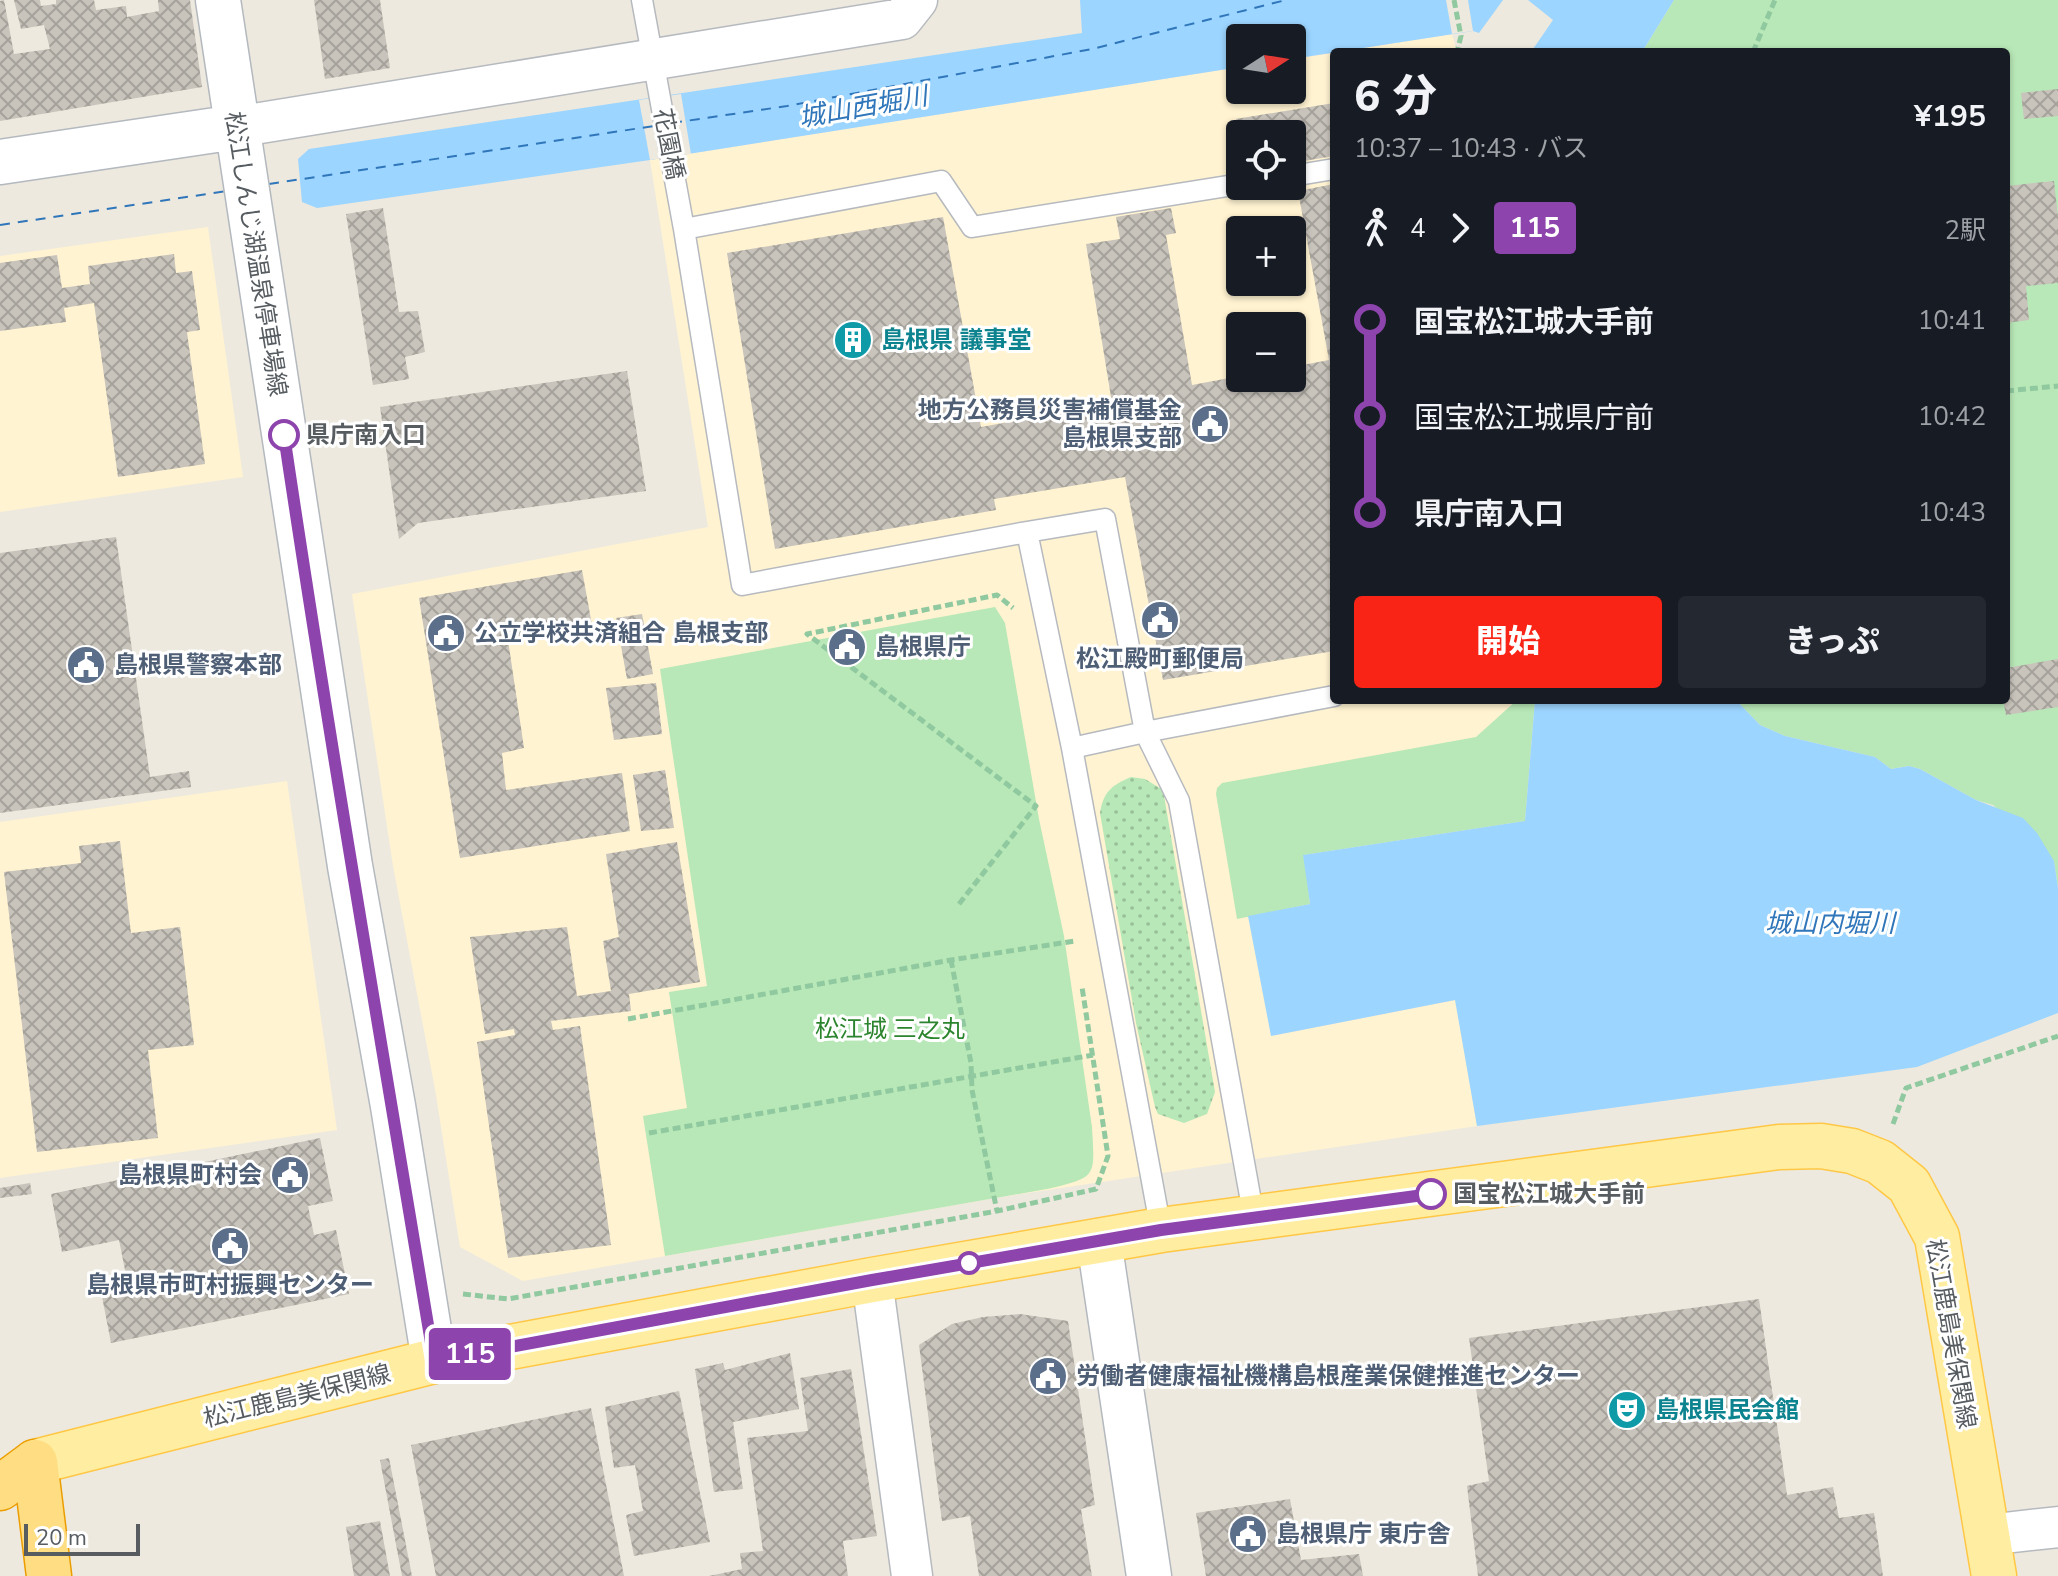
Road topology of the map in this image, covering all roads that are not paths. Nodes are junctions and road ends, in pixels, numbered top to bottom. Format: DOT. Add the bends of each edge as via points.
graph roads {
  1 [pos="218,0"];
  2 [pos="642,0"];
  3 [pos="917,0"];
  4 [pos="656,77"];
  5 [pos="238,143"];
  6 [pos="0,162"];
  7 [pos="1330,170"];
  8 [pos="1306,174"];
  9 [pos="1226,186"];
  10 [pos="684,229"];
  11 [pos="1027,532"];
  12 [pos="1330,697"];
  13 [pos="1145,732"];
  14 [pos="1072,748"];
  15 [pos="1254,1218"];
  16 [pos="1161,1230"];
  17 [pos="1099,1241"];
  18 [pos="872,1280"];
  19 [pos="434,1361"];
  20 [pos="18,1455"];
  21 [pos="0,1488"];
  22 [pos="2058,1527"];
  23 [pos="1990,1556"];
  24 [pos="49,1576"];
  25 [pos="912,1576"];
  26 [pos="1149,1576"];
  1 -- 5 [label="main road, 松江しんじ湖温泉停車場線"];
  2 -- 4 [label="lane, 花園橋"];
  3 -- 4 [label="street" via="902,19"];
  4 -- 5 [label="street"];
  4 -- 10 [label="lane, 花園橋"];
  5 -- 6 [label="main road"];
  5 -- 19 [label="main road, 松江しんじ湖温泉停車場線" via="347,850"];
  7 -- 8 [label="lane"];
  9 -- 10 [label="lane" via="972,227 941,181"];
  10 -- 11 [label="lane, 花園橋" via="742,585"];
  11 -- 13 [label="lane" via="1105,519"];
  11 -- 14 [label="lane"];
  12 -- 13 [label="lane"];
  13 -- 14 [label="lane"];
  13 -- 15 [label="lane" via="1179,801"];
  14 -- 16 [label="lane"];
  15 -- 16 [label="main road, 松江鹿島美保関線"];
  15 -- 23 [label="main road, 松江鹿島美保関線" via="1779,1147 1821,1146 1880,1162 1909,1185 1937,1237"];
  16 -- 17 [label="main road, 松江鹿島美保関線"];
  17 -- 18 [label="main road, 松江鹿島美保関線"];
  17 -- 26 [label="main road"];
  18 -- 19 [label="main road, 松江鹿島美保関線"];
  18 -- 25 [label="street"];
  19 -- 20 [label="main road, 松江鹿島美保関線"];
  20 -- 21 [label="highway"];
  20 -- 24 [label="highway"];
  22 -- 23 [label="street"];
}
